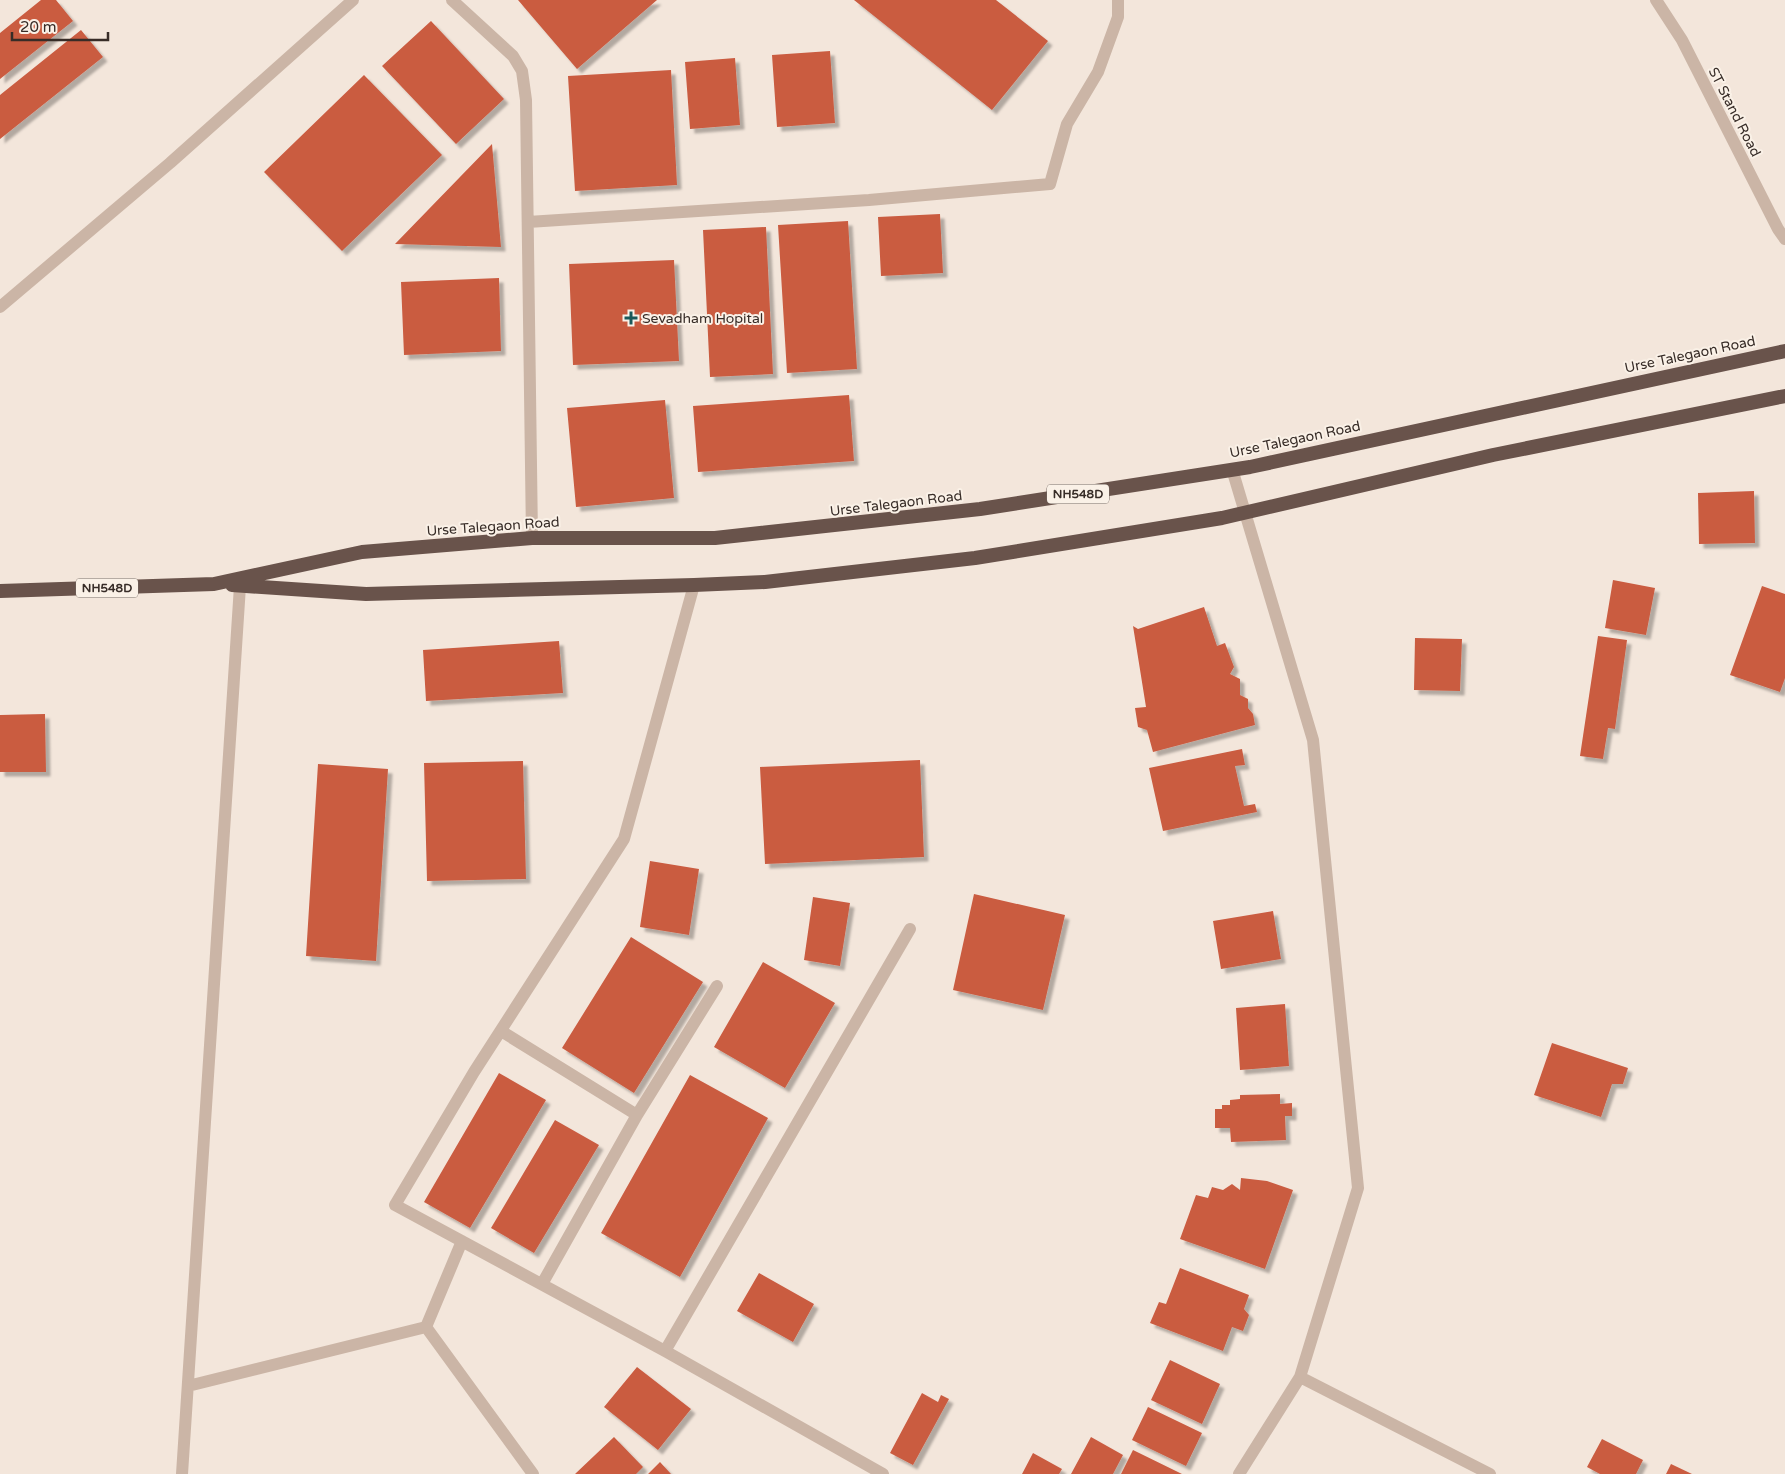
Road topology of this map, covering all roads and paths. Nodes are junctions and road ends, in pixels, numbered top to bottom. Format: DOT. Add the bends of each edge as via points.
graph roads {
  1 [pos="353,0"];
  2 [pos="452,0"];
  3 [pos="1118,0"];
  4 [pos="1656,0"];
  5 [pos="528,222"];
  6 [pos="1785,239"];
  7 [pos="0,307"];
  8 [pos="1785,351"];
  9 [pos="1785,396"];
  10 [pos="1232,469"];
  11 [pos="1245,512"];
  12 [pos="532,538"];
  13 [pos="214,584"];
  14 [pos="694,585"];
  15 [pos="240,586"];
  16 [pos="0,591"];
  17 [pos="910,929"];
  18 [pos="717,986"];
  19 [pos="501,1031"];
  20 [pos="637,1115"];
  21 [pos="462,1241"];
  22 [pos="542,1284"];
  23 [pos="426,1327"];
  24 [pos="665,1351"];
  25 [pos="1300,1377"];
  26 [pos="188,1386"];
  27 [pos="182,1474"];
  28 [pos="533,1474"];
  29 [pos="883,1474"];
  30 [pos="1239,1474"];
  31 [pos="1490,1474"];
  1 -- 7 [label="street"];
  2 -- 5 [label="street" via="513,56 522,71 526,100"];
  3 -- 5 [label="street" via="1118,17 1098,72 1067,124 1050,184 869,200"];
  4 -- 6 [label="street, ST Stand Road" via="1682,40"];
  5 -- 12 [label="street"];
  8 -- 10 [label="highway, Urse Talegaon Road / NH548D"];
  9 -- 11 [label="highway, NH548D" via="1493,456"];
  10 -- 11 [label="street"];
  10 -- 12 [label="highway, Urse Talegaon Road / NH548D" via="980,509 823,528 715,538"];
  11 -- 14 [label="highway, NH548D" via="975,558 765,582"];
  11 -- 25 [label="street" via="1313,740 1358,1188"];
  12 -- 13 [label="highway, Urse Talegaon Road / NH548D" via="362,552"];
  13 -- 15 [label="highway, NH548D"];
  13 -- 16 [label="highway, Urse Talegaon Road / NH548D"];
  14 -- 15 [label="highway, NH548D" via="366,594"];
  14 -- 19 [label="street" via="624,839"];
  15 -- 26 [label="street"];
  17 -- 24 [label="street"];
  18 -- 20 [label="street"];
  19 -- 20 [label="street"];
  19 -- 21 [label="street" via="395,1205"];
  20 -- 22 [label="street"];
  21 -- 22 [label="street"];
  21 -- 23 [label="street"];
  22 -- 24 [label="street"];
  23 -- 26 [label="street"];
  23 -- 28 [label="street"];
  24 -- 29 [label="street"];
  25 -- 30 [label="street"];
  25 -- 31 [label="street"];
  26 -- 27 [label="street"];
}
